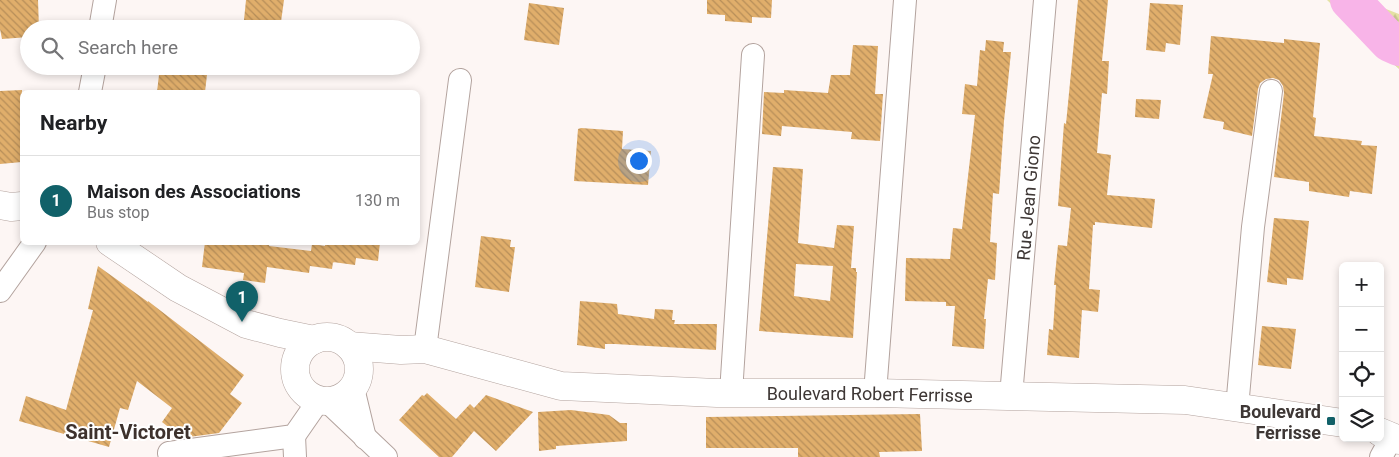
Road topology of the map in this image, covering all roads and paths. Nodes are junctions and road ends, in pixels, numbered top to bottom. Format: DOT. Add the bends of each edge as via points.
graph roads {
  1 [pos="104,0"];
  2 [pos="906,0"];
  3 [pos="1045,0"];
  4 [pos="101,20"];
  5 [pos="753,55"];
  6 [pos="93,75"];
  7 [pos="455,84"];
  8 [pos="90,90"];
  9 [pos="1271,92"];
  10 [pos="33,245"];
  11 [pos="114,245"];
  12 [pos="0,292"];
  13 [pos="246,324"];
  14 [pos="314,340"];
  15 [pos="349,346"];
  16 [pos="413,350"];
  17 [pos="296,373"];
  18 [pos="356,380"];
  19 [pos="731,393"];
  20 [pos="875,393"];
  21 [pos="1011,396"];
  22 [pos="323,400"];
  23 [pos="1237,408"];
  24 [pos="1339,422"];
  25 [pos="365,438"];
  26 [pos="294,447"];
  27 [pos="170,457"];
  28 [pos="386,457"];
  1 -- 4 [label="street"];
  2 -- 20 [label="street"];
  3 -- 21 [label="street, Rue Jean Giono"];
  5 -- 19 [label="street"];
  6 -- 8 [label="street"];
  7 -- 16 [label="street"];
  9 -- 23 [label="street"];
  10 -- 12 [label="street"];
  11 -- 13 [label="main road" via="178,288"];
  13 -- 14 [label="main road"];
  13 -- 17 [label="main road"];
  14 -- 15 [label="main road" via="333,338"];
  14 -- 17 [label="main road" via="300,354"];
  15 -- 16 [label="main road, Boulevard Robert Ferrisse"];
  15 -- 18 [label="main road" via="358,362"];
  16 -- 18 [label="main road"];
  16 -- 19 [label="main road, Boulevard Robert Ferrisse" via="561,386"];
  17 -- 22 [label="main road" via="303,390"];
  18 -- 22 [label="main road" via="346,395"];
  18 -- 25 [label="street"];
  19 -- 20 [label="main road, Boulevard Robert Ferrisse"];
  20 -- 21 [label="main road, Boulevard Robert Ferrisse"];
  21 -- 23 [label="main road, Boulevard Robert Ferrisse" via="1185,400"];
  22 -- 25 [label="street"];
  22 -- 26 [label="street"];
  23 -- 24 [label="main road, Boulevard Robert Ferrisse"];
  25 -- 28 [label="street"];
  26 -- 27 [label="street" via="169,453"];
}
